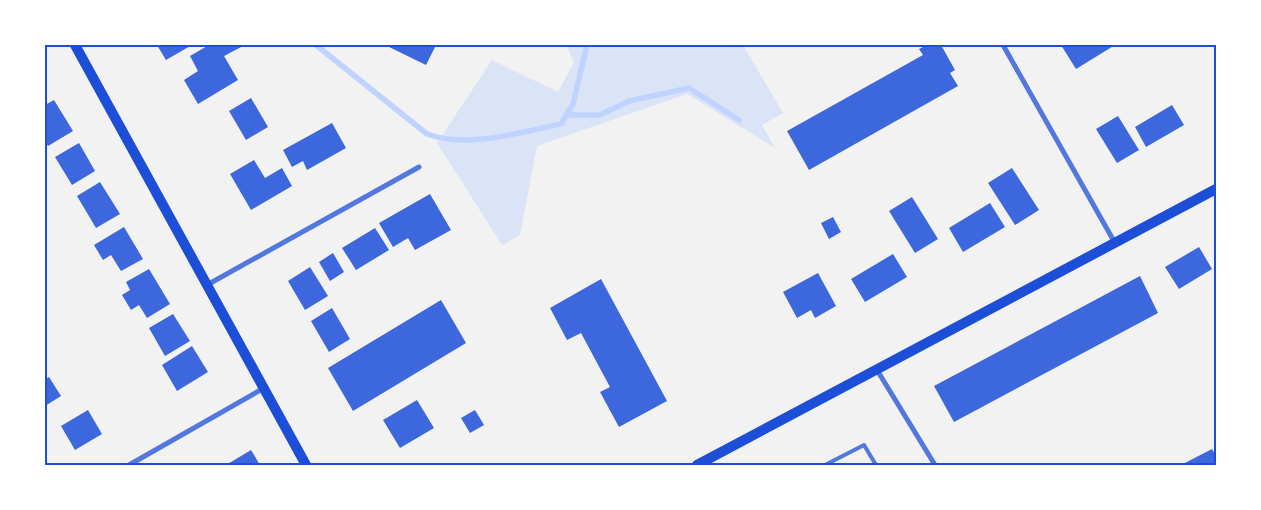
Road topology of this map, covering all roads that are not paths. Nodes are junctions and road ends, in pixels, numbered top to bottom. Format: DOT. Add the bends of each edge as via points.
graph roads {
  1 [pos="74,45"];
  2 [pos="1003,45"];
  3 [pos="419,167"];
  4 [pos="1216,189"];
  5 [pos="1116,244"];
  6 [pos="208,285"];
  7 [pos="877,370"];
  8 [pos="265,388"];
  9 [pos="129,465"];
  10 [pos="306,465"];
  11 [pos="697,465"];
  12 [pos="825,465"];
  13 [pos="876,465"];
  14 [pos="935,465"];
  1 -- 6 [label="main road"];
  2 -- 5 [label="street"];
  3 -- 6 [label="street"];
  4 -- 5 [label="main road"];
  5 -- 7 [label="main road"];
  6 -- 8 [label="main road"];
  7 -- 11 [label="main road"];
  7 -- 14 [label="street"];
  8 -- 9 [label="street"];
  8 -- 10 [label="main road"];
  12 -- 13 [label="lane" via="864,445"];
}
